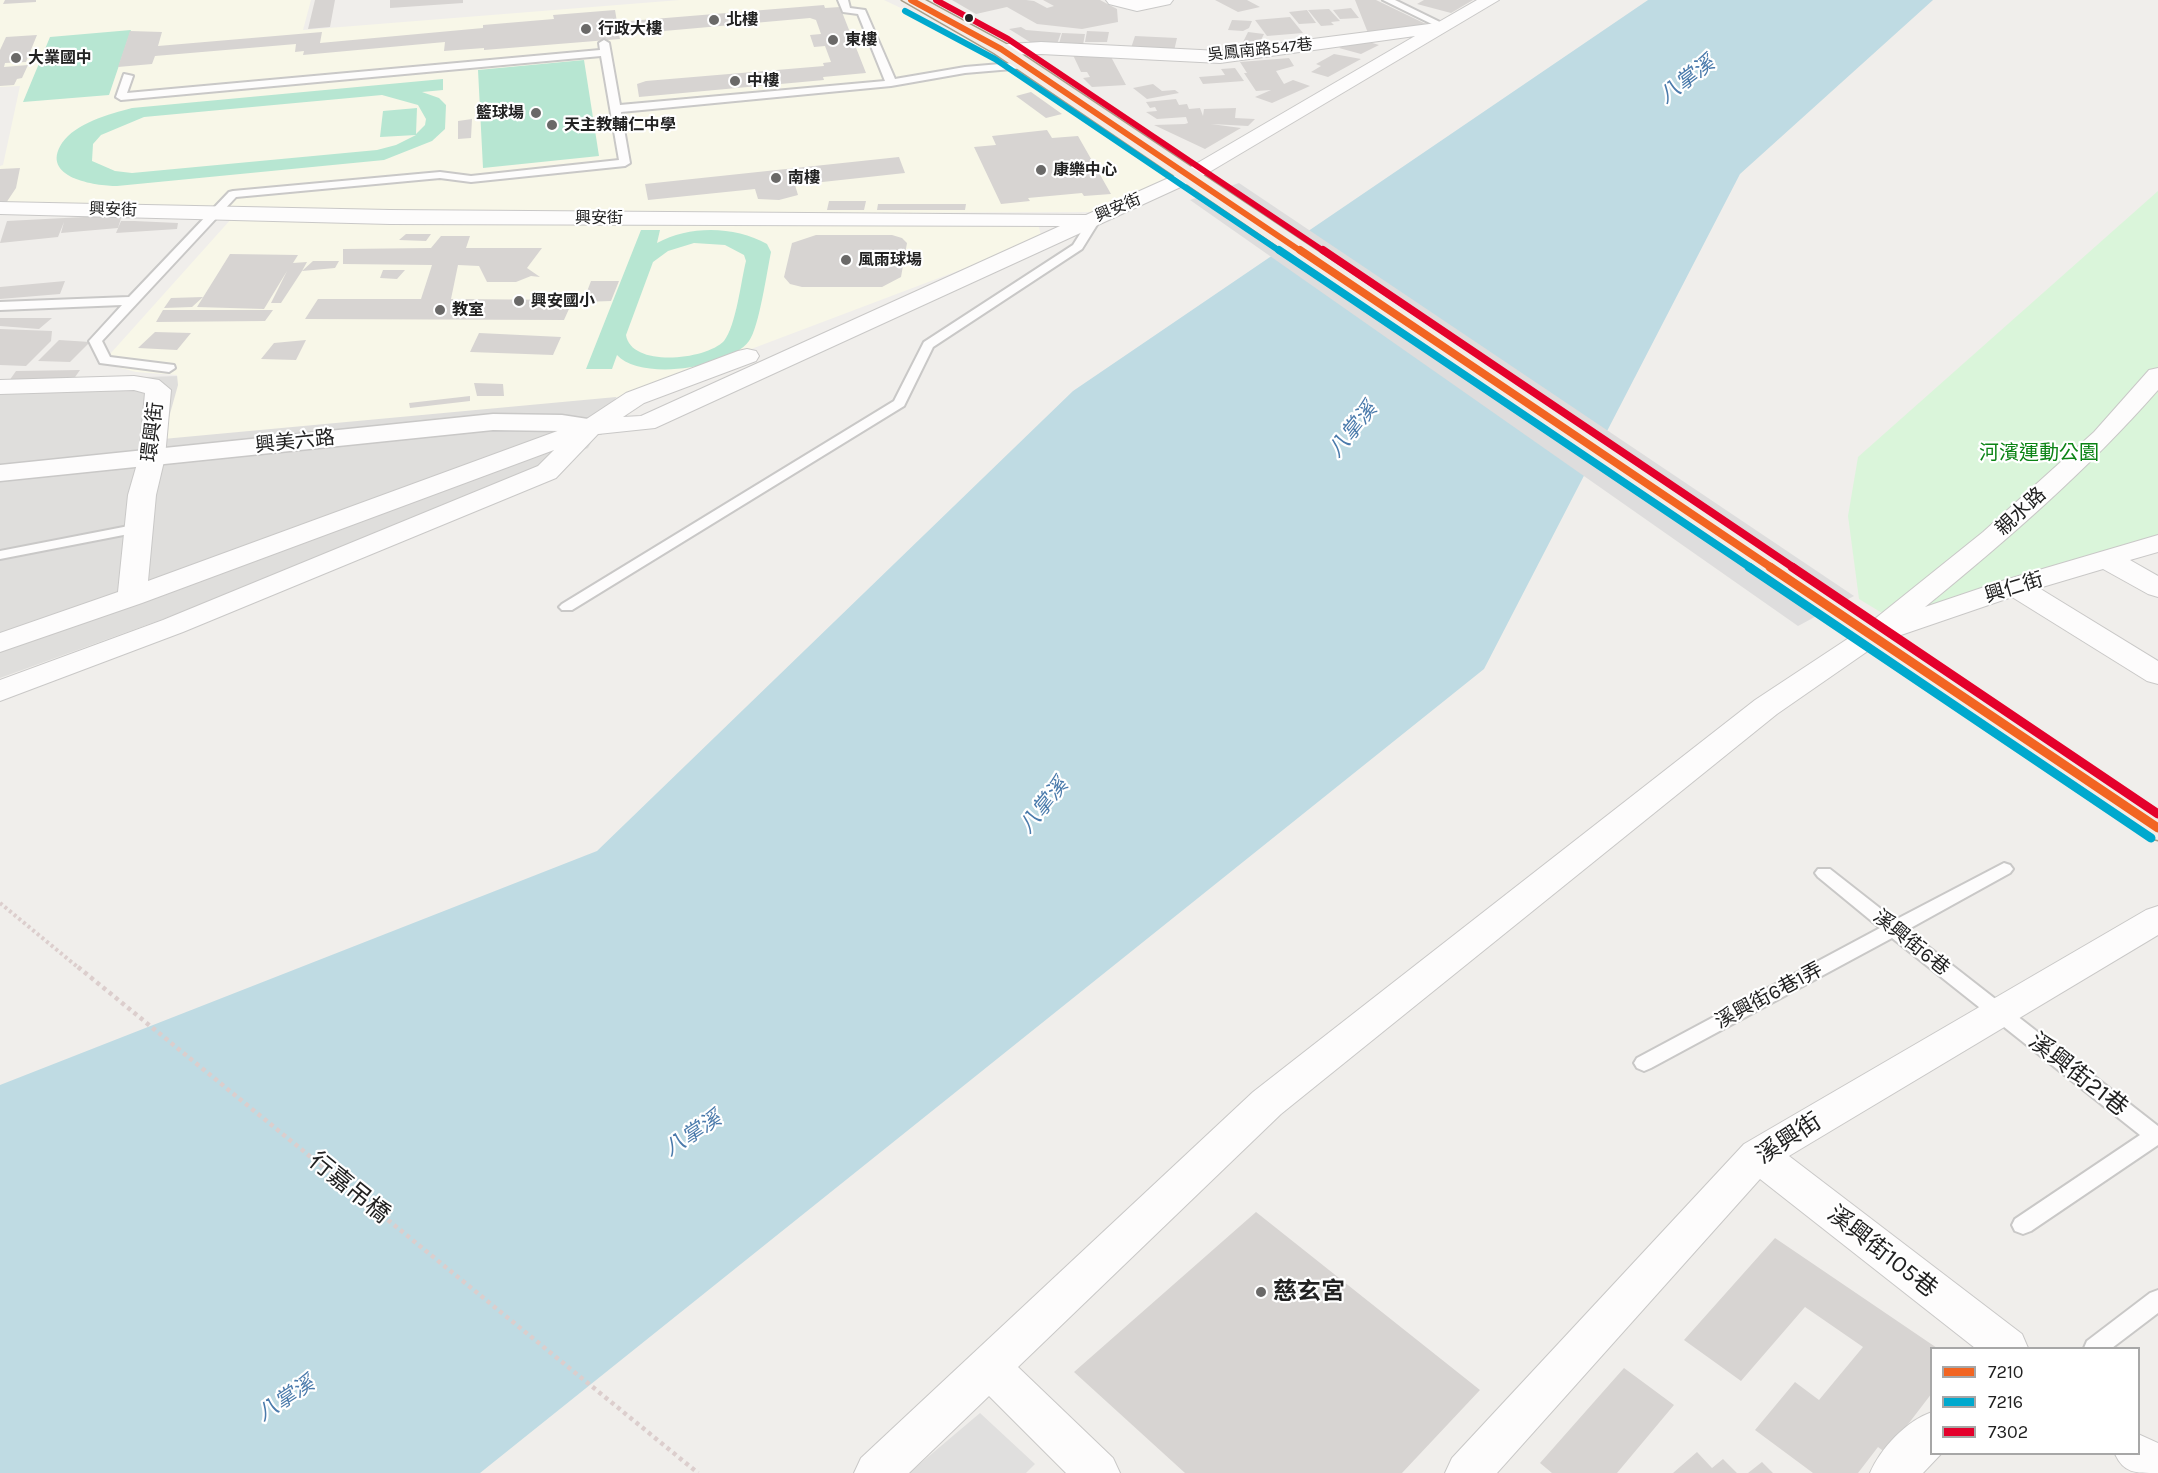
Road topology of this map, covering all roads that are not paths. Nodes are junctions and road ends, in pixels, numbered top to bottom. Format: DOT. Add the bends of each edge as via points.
graph roads {
  1 [pos="843,0"];
  2 [pos="1115,0"];
  3 [pos="1164,0"];
  4 [pos="1389,0"];
  5 [pos="1490,0"];
  6 [pos="916,1"];
  7 [pos="1445,27"];
  8 [pos="1001,49"];
  9 [pos="1024,65"];
  10 [pos="128,76"];
  11 [pos="891,83"];
  12 [pos="616,109"];
  13 [pos="1189,176"];
  14 [pos="0,208"];
  15 [pos="214,213"];
  16 [pos="1095,220"];
  17 [pos="133,300"];
  18 [pos="0,306"];
  19 [pos="169,368"];
  20 [pos="2158,375"];
  21 [pos="0,387"];
  22 [pos="591,427"];
  23 [pos="152,457"];
  24 [pos="0,473"];
  25 [pos="139,528"];
  26 [pos="2158,543"];
  27 [pos="0,555"];
  28 [pos="2108,560"];
  29 [pos="2015,586"];
  30 [pos="2158,588"];
  31 [pos="132,597"];
  32 [pos="567,607"];
  33 [pos="1871,636"];
  34 [pos="0,643"];
  35 [pos="2158,674"];
  36 [pos="0,691"];
  37 [pos="2158,828"];
  38 [pos="2004,868"];
  39 [pos="1824,873"];
  40 [pos="2158,919"];
  41 [pos="1893,928"];
  42 [pos="1998,1013"];
  43 [pos="1644,1063"];
  44 [pos="2157,1136"];
  45 [pos="1758,1155"];
  46 [pos="2023,1225"];
  47 [pos="2158,1300"];
  48 [pos="2006,1347"];
  49 [pos="2096,1347"];
  50 [pos="990,1368"];
  51 [pos="1930,1434"];
  52 [pos="2138,1455"];
  53 [pos="2158,1471"];
  54 [pos="877,1473"];
  55 [pos="1097,1473"];
  56 [pos="1468,1473"];
  57 [pos="1893,1473"];
  1 -- 11 [label="lane" via="846,10 861,12"];
  2 -- 3 [label="street" via="1137,6"];
  4 -- 7 [label="lane"];
  5 -- 7 [label="street, 吳鳳南路547巷"];
  6 -- 8 [label="main road"];
  7 -- 8 [label="street, 吳鳳南路547巷" via="1220,57"];
  7 -- 13 [label="street, 吳鳳南路547巷"];
  8 -- 9 [label="main road"];
  9 -- 11 [label="lane"];
  9 -- 13 [label="main road"];
  10 -- 12 [label="lane" via="121,97 604,48"];
  11 -- 12 [label="lane"];
  12 -- 15 [label="lane" via="625,163 471,179 440,175 233,194"];
  13 -- 16 [label="street, 興安街"];
  13 -- 33 [label="main road"];
  14 -- 15 [label="street, 興安街"];
  15 -- 16 [label="street, 興安街" via="390,218"];
  15 -- 17 [label="lane"];
  16 -- 22 [label="street" via="646,423"];
  16 -- 32 [label="lane" via="1078,247 928,345 899,403"];
  17 -- 18 [label="lane"];
  17 -- 19 [label="lane" via="94,341 105,360"];
  20 -- 33 [label="street, 親水路" via="2103,437 1993,538"];
  21 -- 23 [label="street, 環興街" via="150,385 158,390"];
  22 -- 23 [label="street, 興美六路" via="493,422"];
  22 -- 31 [label="street"];
  22 -- 36 [label="street" via="547,472 174,626"];
  23 -- 24 [label="street, 興美六路"];
  23 -- 25 [label="street, 環興街"];
  25 -- 27 [label="lane"];
  25 -- 31 [label="street, 環興街"];
  26 -- 28 [label="street, 興仁街"];
  28 -- 29 [label="street, 興仁街"];
  28 -- 30 [label="street"];
  29 -- 33 [label="street, 興仁街"];
  29 -- 35 [label="street"];
  31 -- 34 [label="street"];
  33 -- 37 [label="main road"];
  33 -- 50 [label="street" via="1766,707 1267,1103"];
  38 -- 41 [label="lane, 溪興街6巷1弄"];
  39 -- 41 [label="lane, 溪興街6巷"];
  40 -- 42 [label="street, 溪興街"];
  41 -- 42 [label="lane, 溪興街6巷"];
  41 -- 43 [label="lane, 溪興街6巷1弄"];
  42 -- 44 [label="lane, 溪興街21巷"];
  42 -- 45 [label="street, 溪興街"];
  44 -- 46 [label="lane"];
  45 -- 48 [label="street, 溪興街105巷"];
  45 -- 56 [label="street, 溪興街"];
  47 -- 49 [label="lane"];
  50 -- 54 [label="street"];
  50 -- 55 [label="street"];
  51 -- 57 [label="street"];
  52 -- 53 [label="street"];
}
